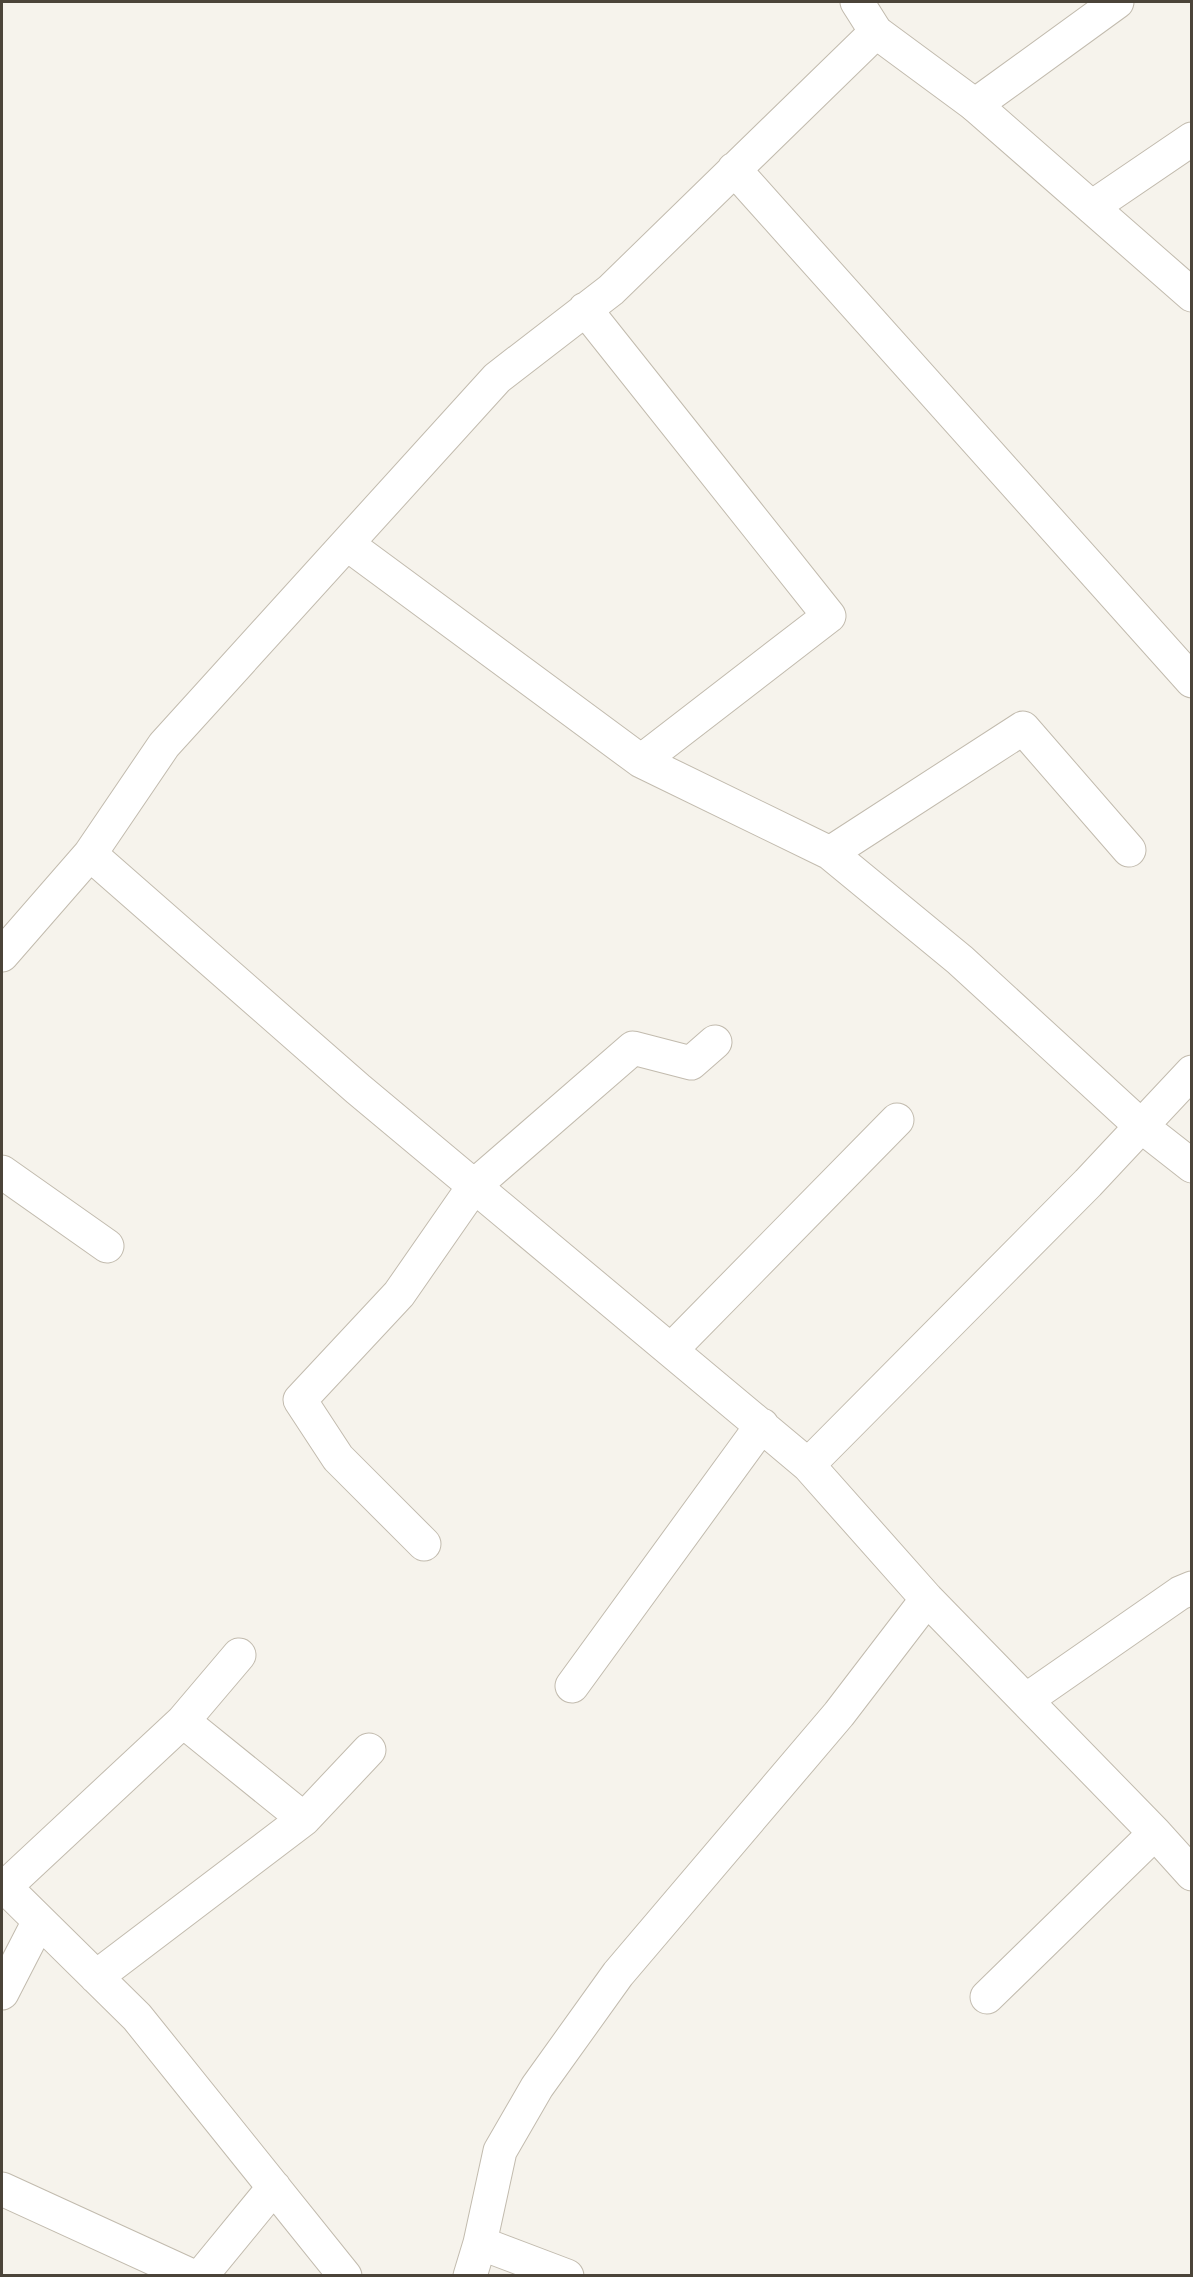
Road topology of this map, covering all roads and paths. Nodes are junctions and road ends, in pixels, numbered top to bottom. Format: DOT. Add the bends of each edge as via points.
graph roads {
  1 [pos="856,2"];
  2 [pos="1116,2"];
  3 [pos="876,32"];
  4 [pos="975,105"];
  5 [pos="1191,139"];
  6 [pos="734,169"];
  7 [pos="1092,207"];
  8 [pos="1191,295"];
  9 [pos="585,309"];
  10 [pos="347,544"];
  11 [pos="1191,681"];
  12 [pos="641,761"];
  13 [pos="1129,850"];
  14 [pos="830,853"];
  15 [pos="90,854"];
  16 [pos="2,955"];
  17 [pos="716,1042"];
  18 [pos="1191,1072"];
  19 [pos="897,1120"];
  20 [pos="1141,1126"];
  21 [pos="1191,1167"];
  22 [pos="2,1173"];
  23 [pos="474,1186"];
  24 [pos="107,1245"];
  25 [pos="672,1350"];
  26 [pos="762,1425"];
  27 [pos="808,1465"];
  28 [pos="424,1544"];
  29 [pos="1191,1588"];
  30 [pos="927,1599"];
  31 [pos="239,1654"];
  32 [pos="572,1686"];
  33 [pos="1026,1700"];
  34 [pos="183,1721"];
  35 [pos="369,1750"];
  36 [pos="304,1819"];
  37 [pos="1155,1833"];
  38 [pos="1191,1874"];
  39 [pos="3,1886"];
  40 [pos="39,1921"];
  41 [pos="96,1977"];
  42 [pos="2,1993"];
  43 [pos="987,1997"];
  44 [pos="274,2187"];
  45 [pos="2,2189"];
  46 [pos="480,2243"];
  47 [pos="192,2276"];
  48 [pos="201,2276"];
  49 [pos="345,2276"];
  50 [pos="470,2276"];
  51 [pos="567,2276"];
  1 -- 3 [label="street"];
  2 -- 4 [label="street"];
  3 -- 4 [label="street"];
  3 -- 6 [label="street"];
  4 -- 7 [label="street"];
  5 -- 7 [label="street"];
  6 -- 9 [label="street" via="611,290"];
  6 -- 11 [label="street"];
  7 -- 8 [label="street"];
  9 -- 10 [label="street" via="497,378"];
  9 -- 12 [label="street" via="829,616"];
  10 -- 12 [label="street"];
  10 -- 15 [label="street" via="164,745"];
  12 -- 14 [label="street"];
  13 -- 14 [label="street" via="1023,728"];
  14 -- 20 [label="street" via="960,960"];
  15 -- 16 [label="street"];
  15 -- 23 [label="street"];
  17 -- 23 [label="street" via="691,1063 633,1048"];
  18 -- 20 [label="street"];
  19 -- 25 [label="street"];
  20 -- 21 [label="street"];
  20 -- 27 [label="street"];
  22 -- 24 [label="street"];
  23 -- 25 [label="street"];
  23 -- 28 [label="street" via="399,1294 300,1400 338,1458"];
  25 -- 26 [label="street"];
  26 -- 27 [label="street"];
  26 -- 32 [label="street"];
  27 -- 30 [label="street"];
  29 -- 33 [label="street"];
  30 -- 33 [label="street"];
  30 -- 46 [label="street" via="839,1714 618,1974 537,2087 500,2151"];
  31 -- 34 [label="street"];
  33 -- 37 [label="street"];
  34 -- 36 [label="street"];
  34 -- 39 [label="street"];
  35 -- 36 [label="street"];
  36 -- 41 [label="street"];
  37 -- 38 [label="street"];
  37 -- 43 [label="street"];
  39 -- 40 [label="street"];
  40 -- 41 [label="street"];
  40 -- 42 [label="street"];
  41 -- 44 [label="street" via="137,2017"];
  44 -- 48 [label="street"];
  44 -- 49 [label="street"];
  45 -- 47 [label="street"];
  46 -- 50 [label="street"];
  46 -- 51 [label="street"];
}
